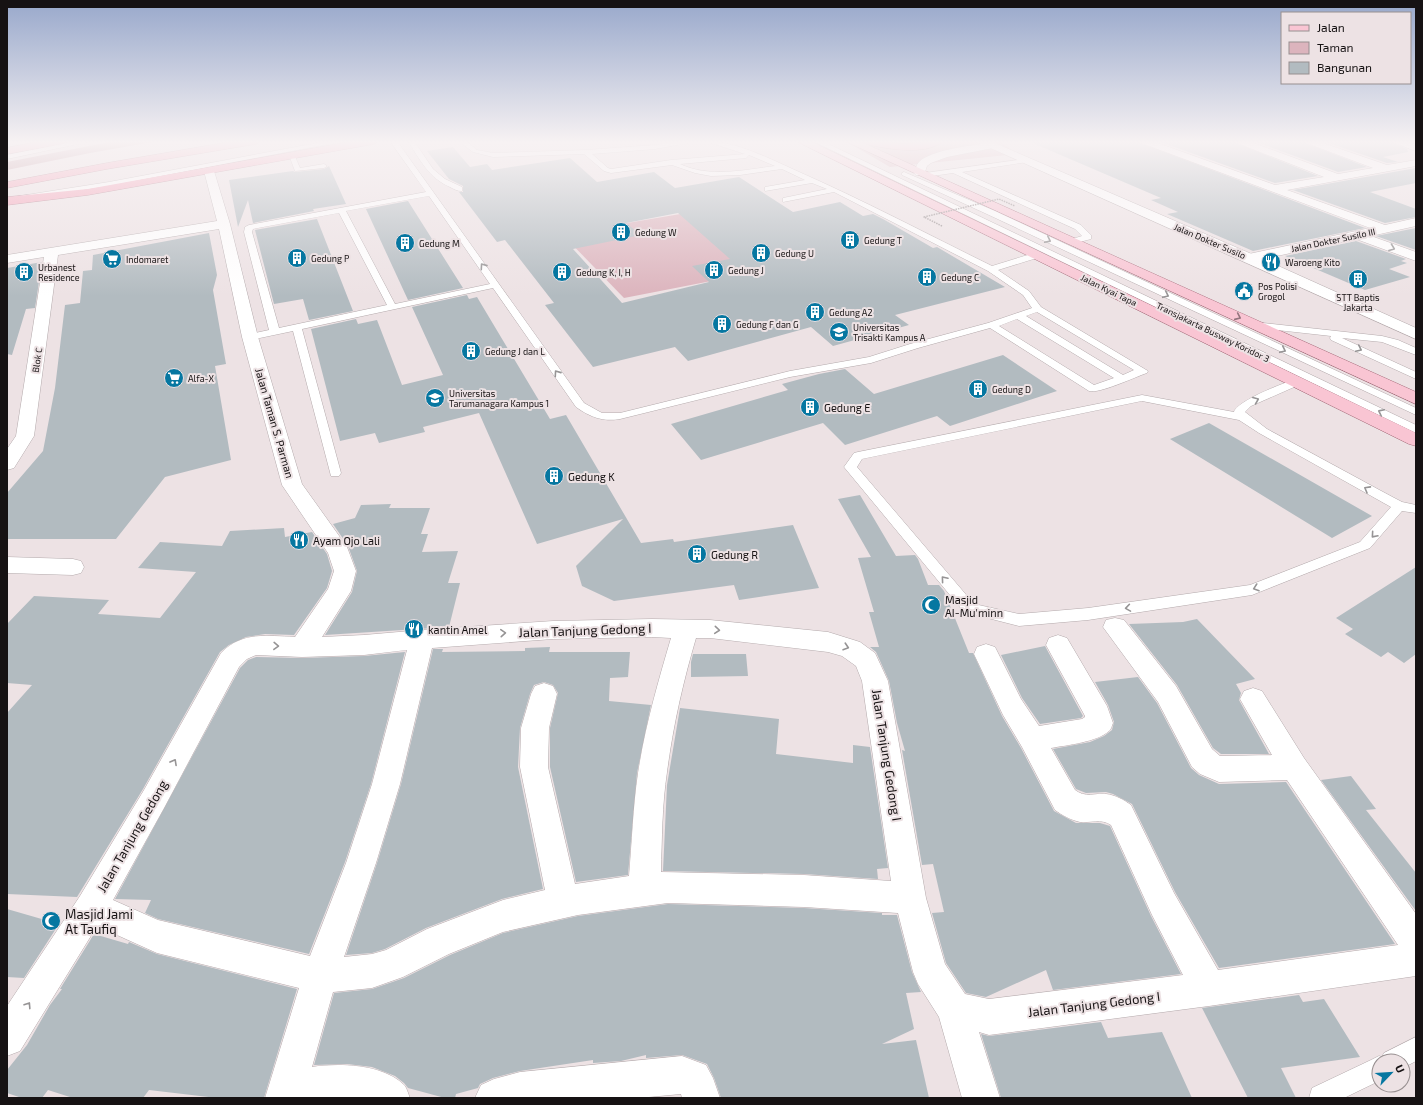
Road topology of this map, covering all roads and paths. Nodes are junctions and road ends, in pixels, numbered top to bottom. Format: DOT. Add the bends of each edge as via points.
graph roads {
  1 [pos="38,193"];
  2 [pos="54,193"];
  3 [pos="82,193"];
  4 [pos="215,193"];
  5 [pos="431,193"];
  6 [pos="822,193"];
  7 [pos="840,193"];
  8 [pos="908,193"];
  9 [pos="923,193"];
  10 [pos="949,193"];
  11 [pos="963,193"];
  12 [pos="1002,193"];
  13 [pos="1098,193"];
  14 [pos="1280,193"];
  15 [pos="7,200"];
  16 [pos="786,200"];
  17 [pos="1015,206"];
  18 [pos="341,208"];
  19 [pos="1416,222"];
  20 [pos="224,224"];
  21 [pos="942,226"];
  22 [pos="1384,229"];
  23 [pos="1357,235"];
  24 [pos="1072,242"];
  25 [pos="52,251"];
  26 [pos="1037,255"];
  27 [pos="1416,257"];
  28 [pos="1249,258"];
  29 [pos="7,259"];
  30 [pos="991,269"];
  31 [pos="1145,280"];
  32 [pos="497,285"];
  33 [pos="392,306"];
  34 [pos="1038,309"];
  35 [pos="1018,316"];
  36 [pos="990,325"];
  37 [pos="1254,325"];
  38 [pos="297,327"];
  39 [pos="275,332"];
  40 [pos="1323,333"];
  41 [pos="1416,334"];
  42 [pos="250,337"];
  43 [pos="1251,350"];
  44 [pos="1416,352"];
  45 [pos="1274,371"];
  46 [pos="1416,376"];
  47 [pos="1124,379"];
  48 [pos="1297,382"];
  49 [pos="1416,399"];
  50 [pos="1416,412"];
  51 [pos="1243,417"];
  52 [pos="1416,429"];
  53 [pos="1416,440"];
  54 [pos="7,464"];
  55 [pos="335,473"];
  56 [pos="1399,506"];
  57 [pos="1416,509"];
  58 [pos="7,565"];
  59 [pos="73,567"];
  60 [pos="1114,627"];
  61 [pos="686,629"];
  62 [pos="422,639"];
  63 [pos="1058,645"];
  64 [pos="302,647"];
  65 [pos="238,652"];
  66 [pos="986,654"];
  67 [pos="544,694"];
  68 [pos="1253,699"];
  69 [pos="1032,739"];
  70 [pos="1294,767"];
  71 [pos="644,890"];
  72 [pos="910,898"];
  73 [pos="563,902"];
  74 [pos="91,907"];
  75 [pos="1416,942"];
  76 [pos="1416,959"];
  77 [pos="320,976"];
  78 [pos="1209,989"];
  79 [pos="954,1010"];
  80 [pos="7,1038"];
  81 [pos="1371,1072"];
  82 [pos="1321,1096"];
  83 [pos="285,1097"];
  84 [pos="390,1098"];
  85 [pos="494,1098"];
  86 [pos="702,1098"];
  87 [pos="981,1098"];
  1 -- 15 [label="highway"];
  2 -- 15 [label="lane"];
  3 -- 15 [label="highway"];
  4 -- 20 [label="street, Jalan Taman S. Parman"];
  5 -- 18 [label="lane"];
  32 -- 5 [label="lane, one-way"];
  6 -- 16 [label="lane"];
  7 -- 30 [label="lane"];
  8 -- 26 [label="main road, Jalan Kyai Tapa"];
  9 -- 43 [label="lane, Transjakarta Busway Koridor 3"];
  10 -- 31 [label="lane, Transjakarta Busway Koridor 3, one-way"];
  11 -- 24 [label="main road"];
  12 -- 24 [label="lane" via="1078,227 1088,237"];
  13 -- 28 [label="street, Jalan Dokter Susilo"];
  14 -- 22 [label="street"];
  17 -- 21 [label="path, bridge" via="999,199 924,217"];
  18 -- 33 [label="lane"];
  18 -- 39 [label="lane" via="249,227"];
  19 -- 22 [label="street, Jalan Dokter Susilo III"];
  20 -- 25 [label="street"];
  20 -- 42 [label="street, Jalan Taman S. Parman"];
  22 -- 23 [label="street, Jalan Dokter Susilo III"];
  23 -- 27 [label="street, one-way"];
  23 -- 28 [label="street, Jalan Dokter Susilo III"];
  24 -- 31 [label="main road"];
  25 -- 29 [label="street"];
  25 -- 54 [label="street, Blok C" via="25,436"];
  26 -- 30 [label="lane"];
  26 -- 45 [label="main road, Jalan Kyai Tapa"];
  28 -- 41 [label="street, Jalan Dokter Susilo"];
  30 -- 34 [label="lane" via="1026,293"];
  31 -- 37 [label="main road, one-way"];
  31 -- 43 [label="main road" via="1134,286 1135,289 1239,340"];
  31 -- 50 [label="lane, Transjakarta Busway Koridor 3, one-way"];
  32 -- 33 [label="lane"];
  36 -- 32 [label="lane, one-way" via="871,360 790,374 608,418 595,415 580,405"];
  33 -- 38 [label="lane"];
  34 -- 35 [label="lane"];
  34 -- 47 [label="lane" via="1143,371"];
  35 -- 36 [label="lane"];
  35 -- 47 [label="lane"];
  36 -- 47 [label="lane" via="1093,389"];
  37 -- 40 [label="lane"];
  37 -- 49 [label="main road"];
  38 -- 39 [label="lane"];
  38 -- 55 [label="lane"];
  39 -- 42 [label="lane"];
  40 -- 44 [label="lane" via="1394,342"];
  40 -- 46 [label="lane, one-way"];
  42 -- 64 [label="street, Jalan Taman S. Parman" via="292,485 339,552 345,571 339,591"];
  43 -- 45 [label="main road"];
  52 -- 43 [label="lane, Transjakarta Busway Koridor 3, one-way"];
  45 -- 48 [label="main road, Jalan Kyai Tapa"];
  51 -- 48 [label="lane, one-way" via="1239,411 1247,404"];
  48 -- 53 [label="main road, Jalan Kyai Tapa"];
  56 -- 51 [label="lane, one-way" via="1277,439"];
  56 -- 51 [label="lane, one-way" via="1365,545 1252,590 1088,614 1019,620 969,608 850,467 858,456 1142,398"];
  56 -- 57 [label="lane"];
  58 -- 59 [label="street"];
  60 -- 70 [label="street" via="1167,694 1202,758 1210,765 1219,769"];
  62 -- 61 [label="street, Jalan Tanjung Gedong I, one-way" via="553,630"];
  61 -- 71 [label="street" via="655,756"];
  61 -- 72 [label="street, Jalan Tanjung Gedong I, one-way" via="710,629 828,642 851,649 866,660 875,681"];
  62 -- 64 [label="street, Jalan Tanjung Gedong I" via="364,645"];
  62 -- 77 [label="street" via="386,784 361,863"];
  63 -- 69 [label="street" via="1098,714 1100,723 1085,730"];
  65 -- 64 [label="street, Jalan Tanjung Gedong I, one-way" via="256,645"];
  74 -- 65 [label="street, Jalan Tanjung Gedong, one-way" via="230,660"];
  66 -- 69 [label="street" via="1012,708"];
  67 -- 73 [label="street" via="535,728 534,767"];
  68 -- 70 [label="street"];
  69 -- 78 [label="street" via="1065,800 1071,806 1110,808 1121,815 1163,904"];
  70 -- 75 [label="street"];
  71 -- 72 [label="street" via="668,887"];
  71 -- 73 [label="street"];
  72 -- 79 [label="street, Jalan Tanjung Gedong I" via="930,972"];
  73 -- 77 [label="street" via="504,916 439,941 372,972"];
  74 -- 77 [label="street" via="156,936"];
  80 -- 74 [label="street, Jalan Tanjung Gedong, one-way"];
  76 -- 78 [label="street, Jalan Tanjung Gedong I"];
  77 -- 83 [label="street"];
  78 -- 79 [label="street, Jalan Tanjung Gedong I" via="989,1017"];
  79 -- 87 [label="street"];
  81 -- 82 [label="lane"];
  83 -- 84 [label="street" via="309,1086 328,1084 371,1086"];
  85 -- 86 [label="street" via="520,1091 682,1075 693,1078"];
}
